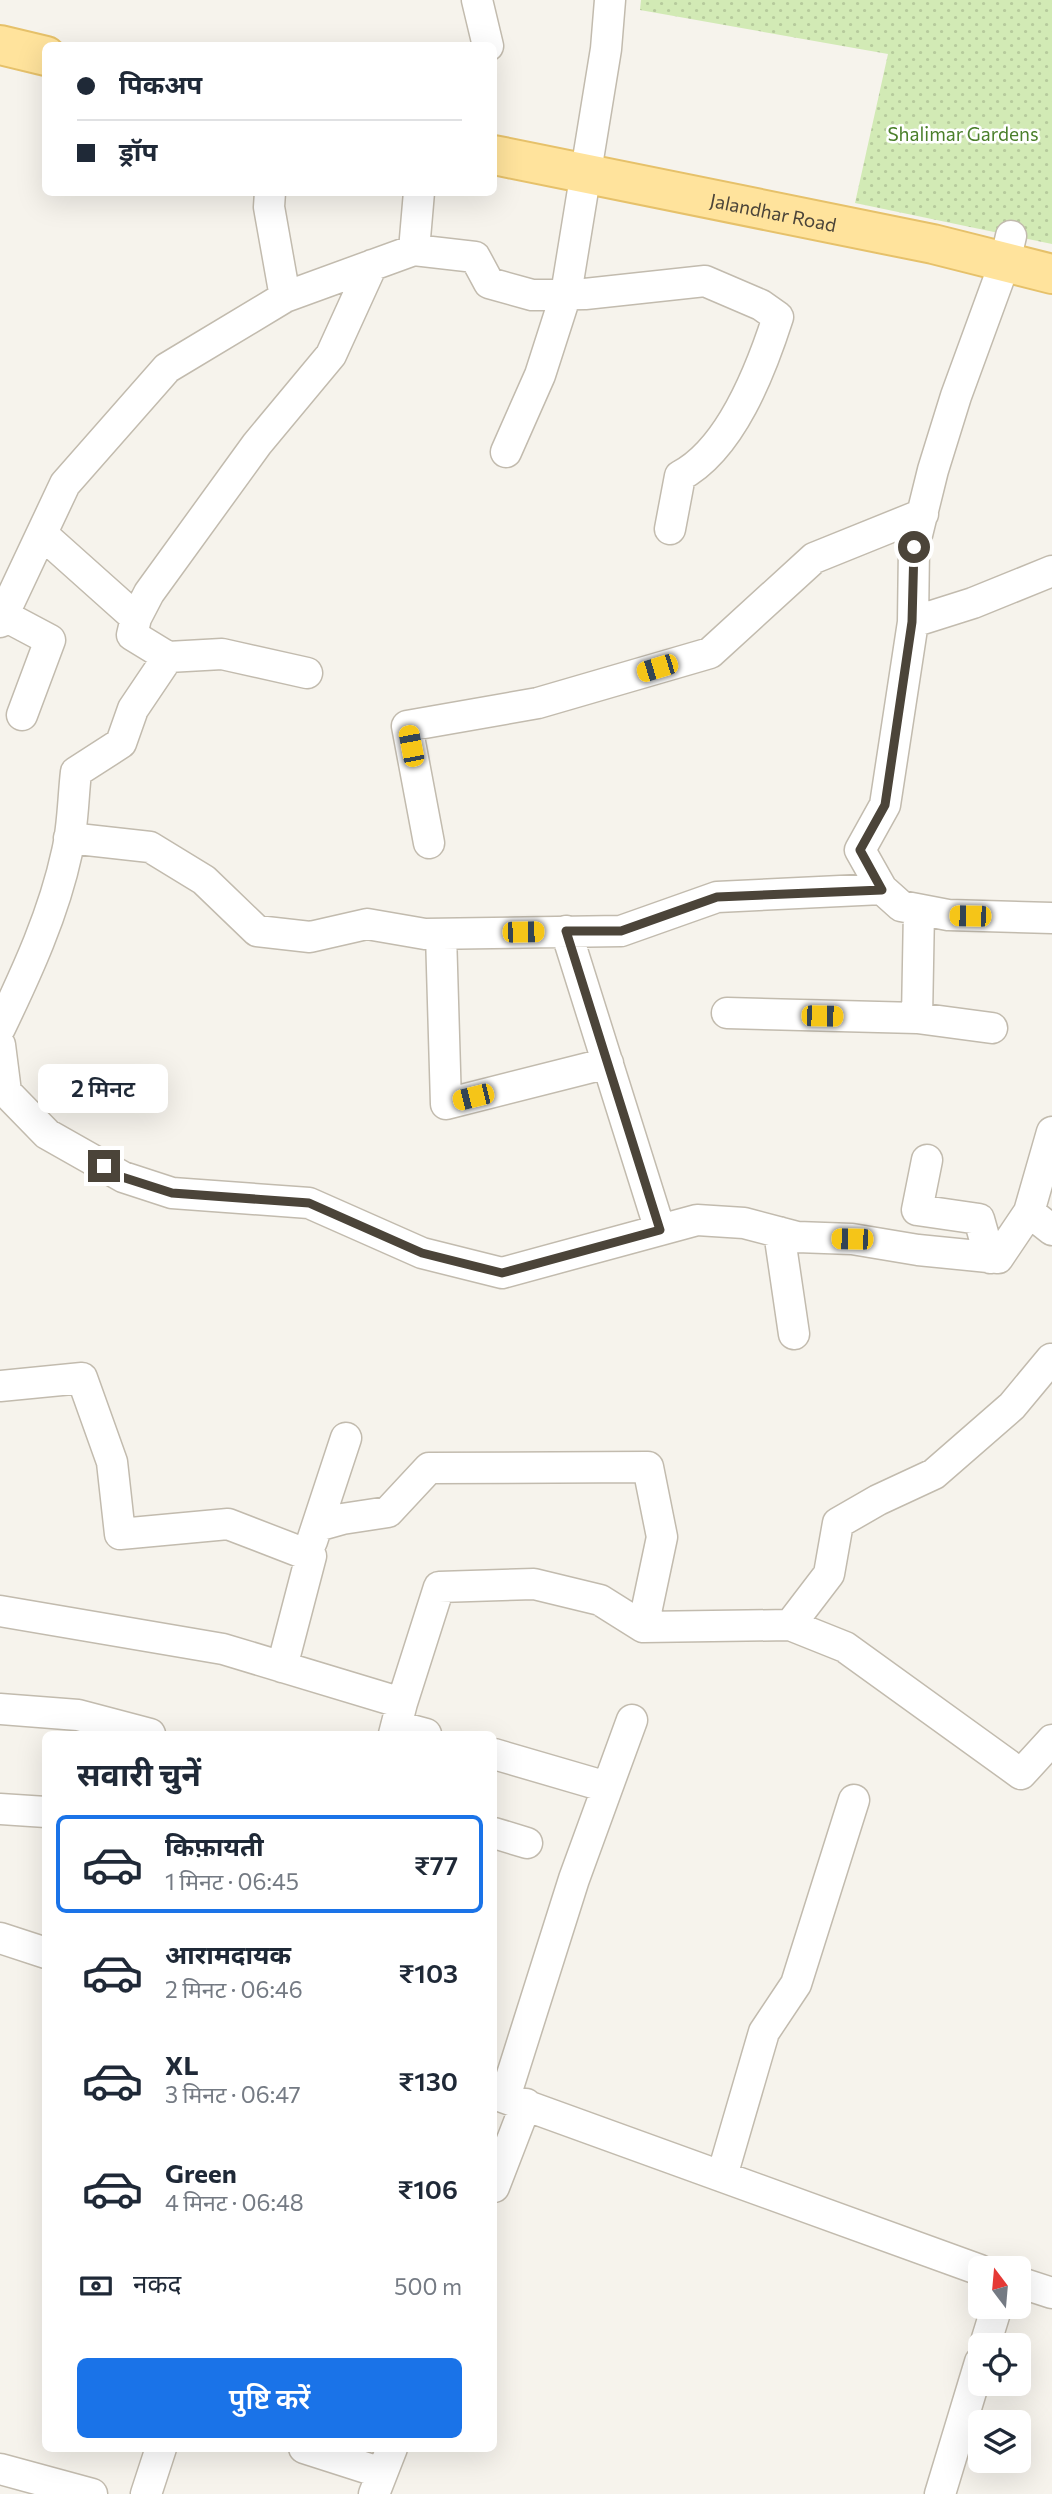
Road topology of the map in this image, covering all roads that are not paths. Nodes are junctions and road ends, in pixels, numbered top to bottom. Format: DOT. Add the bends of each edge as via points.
graph roads {
  1 [pos="477,0"];
  2 [pos="610,0"];
  3 [pos="487,42"];
  4 [pos="0,45"];
  5 [pos="42,55"];
  6 [pos="497,156"];
  7 [pos="587,176"];
  8 [pos="269,196"];
  9 [pos="419,196"];
  10 [pos="1008,249"];
  11 [pos="414,250"];
  12 [pos="372,265"];
  13 [pos="1052,274"];
  14 [pos="566,295"];
  15 [pos="285,297"];
  16 [pos="506,452"];
  17 [pos="923,513"];
  18 [pos="670,529"];
  19 [pos="42,534"];
  20 [pos="1052,571"];
  21 [pos="2,618"];
  22 [pos="135,618"];
  23 [pos="912,622"];
  24 [pos="168,657"];
  25 [pos="307,673"];
  26 [pos="22,715"];
  27 [pos="69,838"];
  28 [pos="429,843"];
  29 [pos="882,890"];
  30 [pos="919,910"];
  31 [pos="1044,911"];
  32 [pos="566,931"];
  33 [pos="441,934"];
  34 [pos="727,1013"];
  35 [pos="917,1018"];
  36 [pos="0,1028"];
  37 [pos="992,1028"];
  38 [pos="0,1045"];
  39 [pos="608,1063"];
  40 [pos="1052,1132"];
  41 [pos="927,1160"];
  42 [pos="1040,1221"];
  43 [pos="660,1230"];
  44 [pos="779,1233"];
  45 [pos="990,1258"];
  46 [pos="794,1334"];
  47 [pos="1052,1353"];
  48 [pos="0,1386"];
  49 [pos="346,1438"];
  50 [pos="317,1527"];
  51 [pos="308,1555"];
  52 [pos="0,1611"];
  53 [pos="790,1625"];
  54 [pos="643,1627"];
  55 [pos="282,1667"];
  56 [pos="0,1709"];
  57 [pos="632,1720"];
  58 [pos="397,1721"];
  59 [pos="139,1731"];
  60 [pos="419,1731"];
  61 [pos="1052,1740"];
  62 [pos="497,1755"];
  63 [pos="607,1787"];
  64 [pos="854,1800"];
  65 [pos="0,1809"];
  66 [pos="42,1812"];
  67 [pos="497,1833"];
  68 [pos="527,1843"];
  69 [pos="0,1938"];
  70 [pos="42,1952"];
  71 [pos="508,2098"];
  72 [pos="497,2168"];
  73 [pos="722,2176"];
  74 [pos="968,2266"];
  75 [pos="1031,2286"];
  76 [pos="1052,2293"];
  77 [pos="969,2396"];
  78 [pos="160,2452"];
  79 [pos="317,2452"];
  80 [pos="0,2469"];
  81 [pos="383,2472"];
  82 [pos="92,2494"];
  83 [pos="146,2494"];
  84 [pos="940,2494"];
  1 -- 3 [label="street"];
  2 -- 7 [label="street"];
  4 -- 5 [label="main road"];
  6 -- 7 [label="main road, Jalandhar Road"];
  7 -- 10 [label="main road, Jalandhar Road" via="933,244"];
  7 -- 14 [label="street"];
  8 -- 15 [label="street"];
  9 -- 11 [label="street"];
  10 -- 13 [label="main road, Jalandhar Road"];
  10 -- 17 [label="street" via="952,408"];
  11 -- 12 [label="street"];
  11 -- 14 [label="street" via="475,257 489,283 532,295"];
  12 -- 15 [label="street"];
  12 -- 22 [label="street" via="331,355 257,443"];
  14 -- 16 [label="street" via="540,375"];
  14 -- 18 [label="street" via="705,281 761,304 778,317 762,366 733,421 697,467 680,476"];
  15 -- 19 [label="street" via="167,368 65,484"];
  17 -- 23 [label="street" via="914,547"];
  17 -- 28 [label="street" via="814,558 710,653 538,704 407,726"];
  19 -- 21 [label="street"];
  19 -- 22 [label="street"];
  20 -- 23 [label="street"];
  21 -- 26 [label="street" via="50,640"];
  22 -- 24 [label="street" via="132,635"];
  23 -- 29 [label="street" via="885,805 860,850"];
  24 -- 25 [label="street" via="222,654"];
  24 -- 27 [label="street" via="133,709 121,743 76,772"];
  27 -- 33 [label="street" via="150,847 204,880 257,931 310,937 367,924"];
  27 -- 36 [label="street" via="48,915"];
  29 -- 30 [label="street" via="901,906"];
  29 -- 32 [label="street" via="717,897 621,931"];
  30 -- 31 [label="street" via="948,915"];
  30 -- 35 [label="street"];
  32 -- 33 [label="street"];
  32 -- 39 [label="street"];
  33 -- 39 [label="street" via="446,1104"];
  34 -- 35 [label="street"];
  35 -- 37 [label="street"];
  38 -- 43 [label="street" via="6,1092 47,1134 122,1177 172,1193 309,1203 422,1253 502,1273"];
  39 -- 43 [label="street"];
  40 -- 42 [label="street"];
  41 -- 45 [label="street" via="916,1210 979,1219"];
  42 -- 45 [label="street" via="998,1258"];
  43 -- 44 [label="street" via="697,1220 744,1223"];
  44 -- 45 [label="street"];
  44 -- 46 [label="street"];
  47 -- 53 [label="street" via="1012,1406 934,1474 838,1523 829,1574"];
  48 -- 51 [label="street" via="82,1378 112,1462 120,1534 228,1524"];
  49 -- 50 [label="street"];
  50 -- 51 [label="street"];
  50 -- 54 [label="street" via="387,1512 429,1468 648,1467 662,1537"];
  51 -- 55 [label="street"];
  52 -- 55 [label="street" via="223,1649"];
  53 -- 54 [label="street"];
  53 -- 61 [label="street" via="845,1647 1021,1774"];
  54 -- 58 [label="street" via="600,1600 534,1584 439,1587"];
  55 -- 58 [label="street"];
  56 -- 59 [label="street" via="78,1715"];
  57 -- 63 [label="street"];
  58 -- 60 [label="street"];
  62 -- 63 [label="street"];
  63 -- 71 [label="street" via="574,1879"];
  64 -- 73 [label="street" via="796,1984 764,2032"];
  65 -- 66 [label="street"];
  67 -- 68 [label="street"];
  69 -- 70 [label="street"];
  71 -- 72 [label="street"];
  71 -- 73 [label="street"];
  73 -- 74 [label="street"];
  75 -- 76 [label="street"];
  77 -- 84 [label="street"];
  78 -- 83 [label="street"];
  79 -- 81 [label="street"];
  80 -- 82 [label="street"];
}
